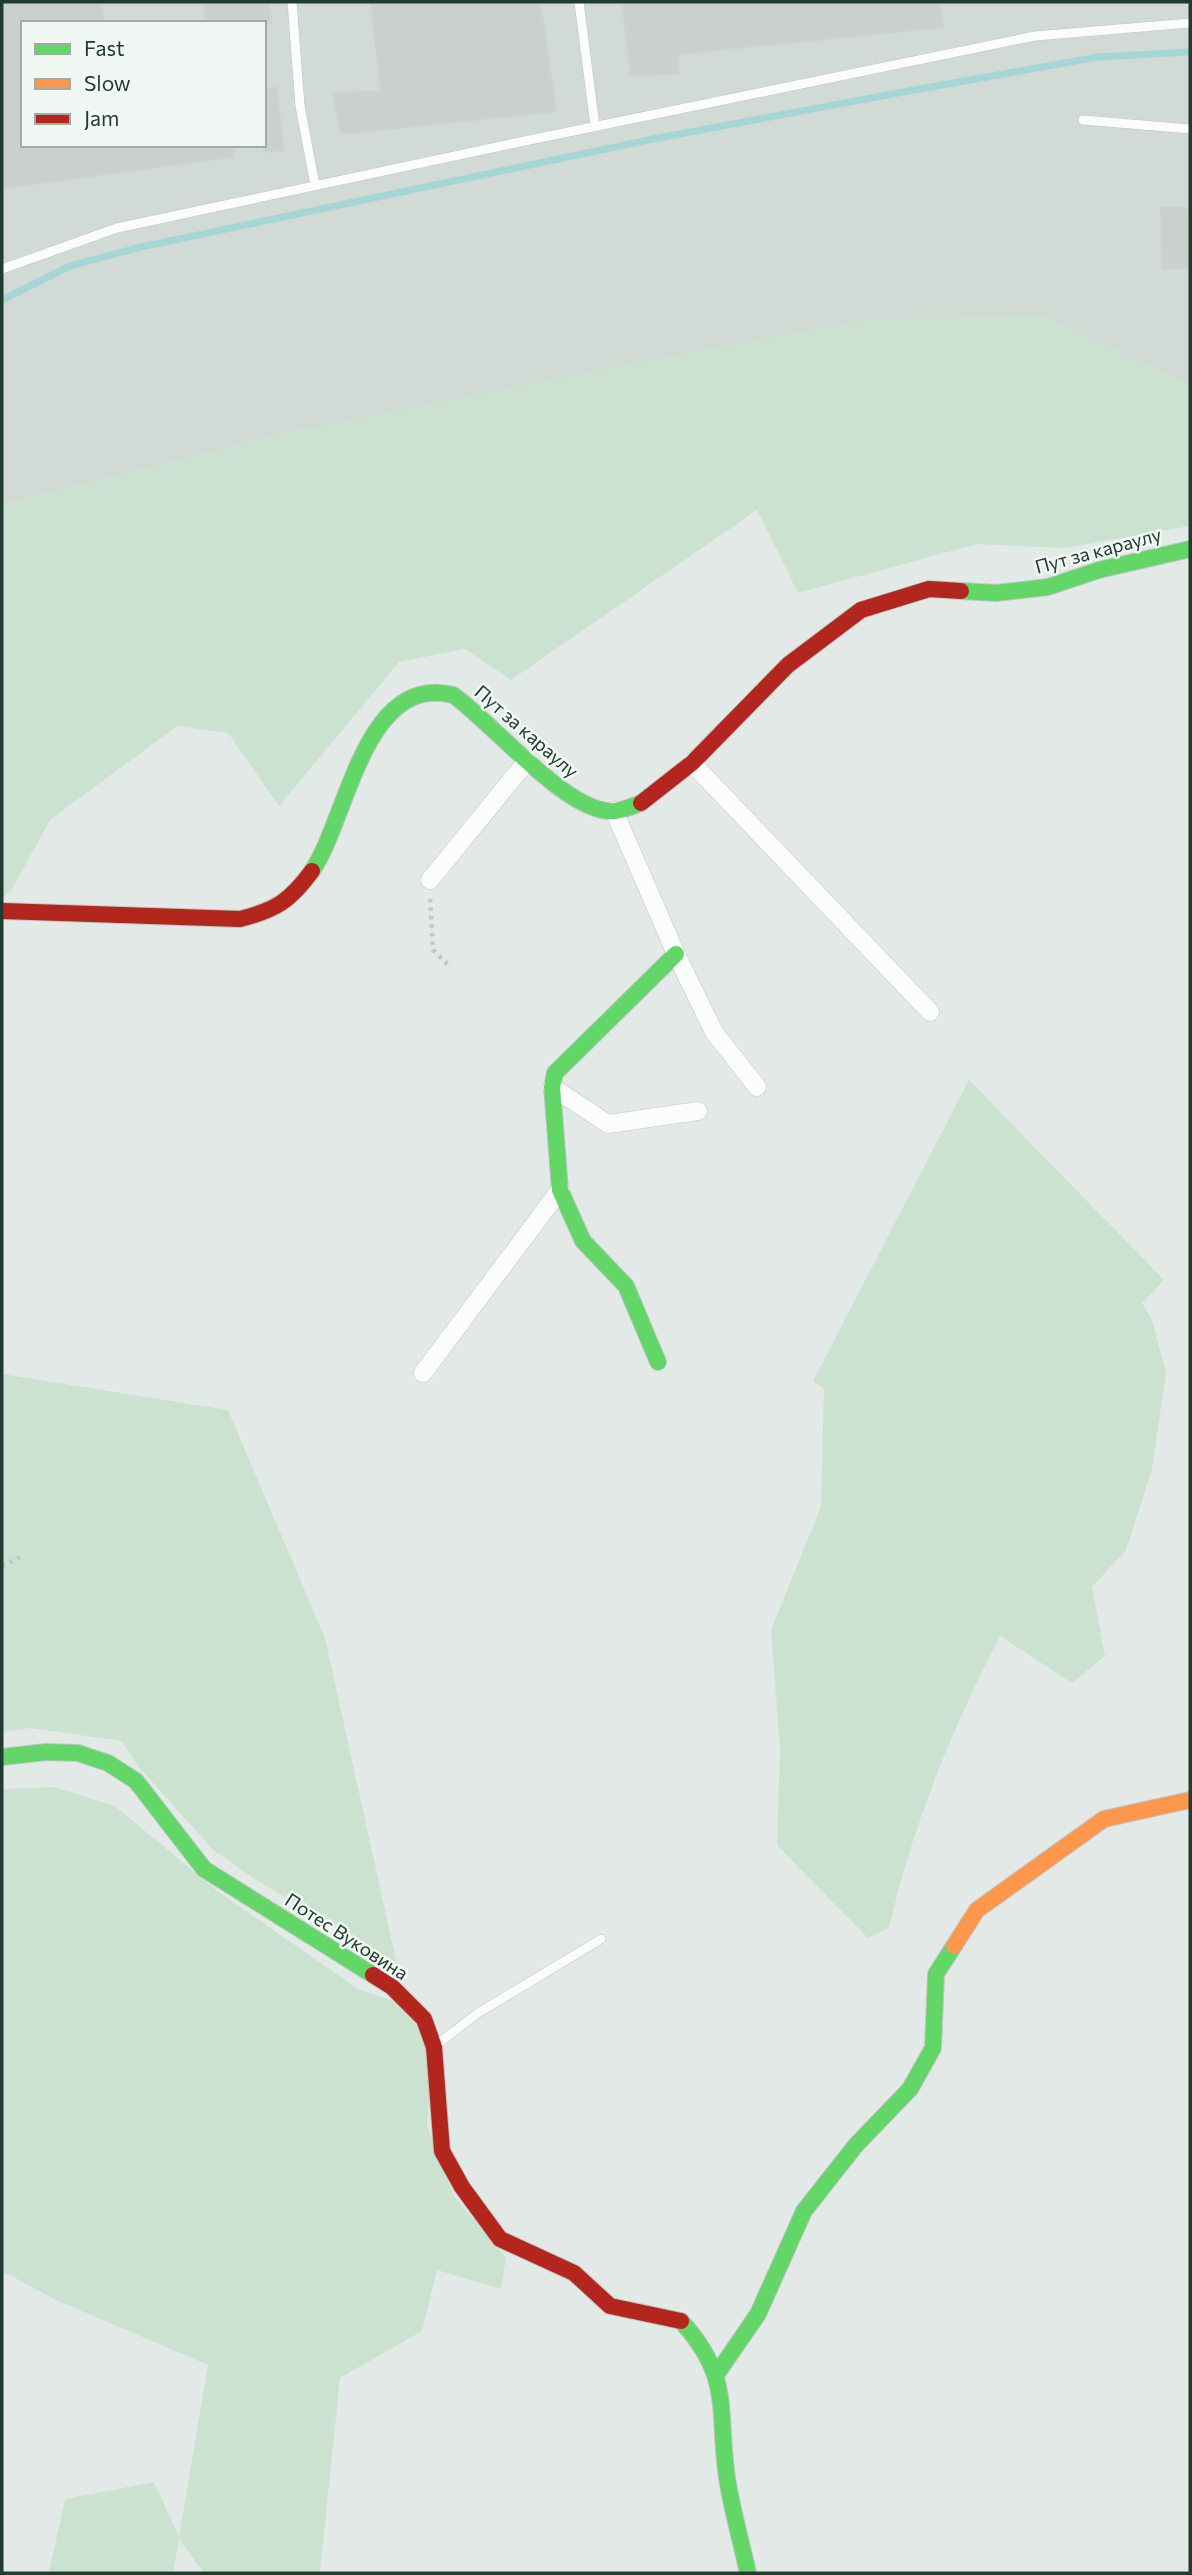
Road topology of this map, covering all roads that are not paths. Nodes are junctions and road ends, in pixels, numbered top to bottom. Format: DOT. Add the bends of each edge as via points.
graph roads {
  1 [pos="292,2"];
  2 [pos="579,2"];
  3 [pos="1190,23"];
  4 [pos="1083,120"];
  5 [pos="595,126"];
  6 [pos="1190,129"];
  7 [pos="315,186"];
  8 [pos="2,269"];
  9 [pos="1190,549"];
  10 [pos="527,761"];
  11 [pos="692,763"];
  12 [pos="614,811"];
  13 [pos="430,880"];
  14 [pos="2,911"];
  15 [pos="676,954"];
  16 [pos="930,1012"];
  17 [pos="552,1087"];
  18 [pos="757,1087"];
  19 [pos="698,1111"];
  20 [pos="560,1190"];
  21 [pos="658,1362"];
  22 [pos="423,1373"];
  23 [pos="2,1757"];
  24 [pos="1190,1800"];
  25 [pos="601,1939"];
  26 [pos="434,2047"];
  27 [pos="716,2375"];
  28 [pos="748,2573"];
  1 -- 7 [label="lane" via="300,106"];
  2 -- 5 [label="lane"];
  3 -- 5 [label="lane" via="1035,36"];
  4 -- 6 [label="lane"];
  5 -- 7 [label="lane"];
  7 -- 8 [label="lane" via="117,228"];
  9 -- 11 [label="street, Пут за караулу" via="1048,587 996,593 929,589 860,610 788,665"];
  10 -- 12 [label="street, Пут за караулу" via="577,800"];
  10 -- 13 [label="street"];
  10 -- 14 [label="street, Пут за караулу" via="453,695 407,696 393,706 371,739 315,868 298,891 272,911 240,919"];
  11 -- 12 [label="street, Пут за караулу" via="642,803"];
  11 -- 16 [label="street"];
  12 -- 15 [label="street"];
  15 -- 17 [label="street" via="555,1073"];
  15 -- 18 [label="street" via="714,1032"];
  17 -- 19 [label="street" via="608,1124"];
  17 -- 20 [label="street"];
  20 -- 21 [label="street" via="583,1241 626,1286"];
  20 -- 22 [label="street"];
  23 -- 26 [label="street, Потес Вуковина" via="78,1753 108,1763 136,1781 204,1869 392,1987 424,2019"];
  24 -- 27 [label="street" via="1104,1819 977,1910 936,1974 933,2048 911,2089 856,2145 804,2211 758,2314"];
  25 -- 26 [label="lane" via="478,2013"];
  26 -- 27 [label="street, Потес Вуковина" via="442,2151 500,2239 574,2273 610,2305 681,2321 703,2345"];
  27 -- 28 [label="street, Потес Вуковина" via="727,2476"];
}
